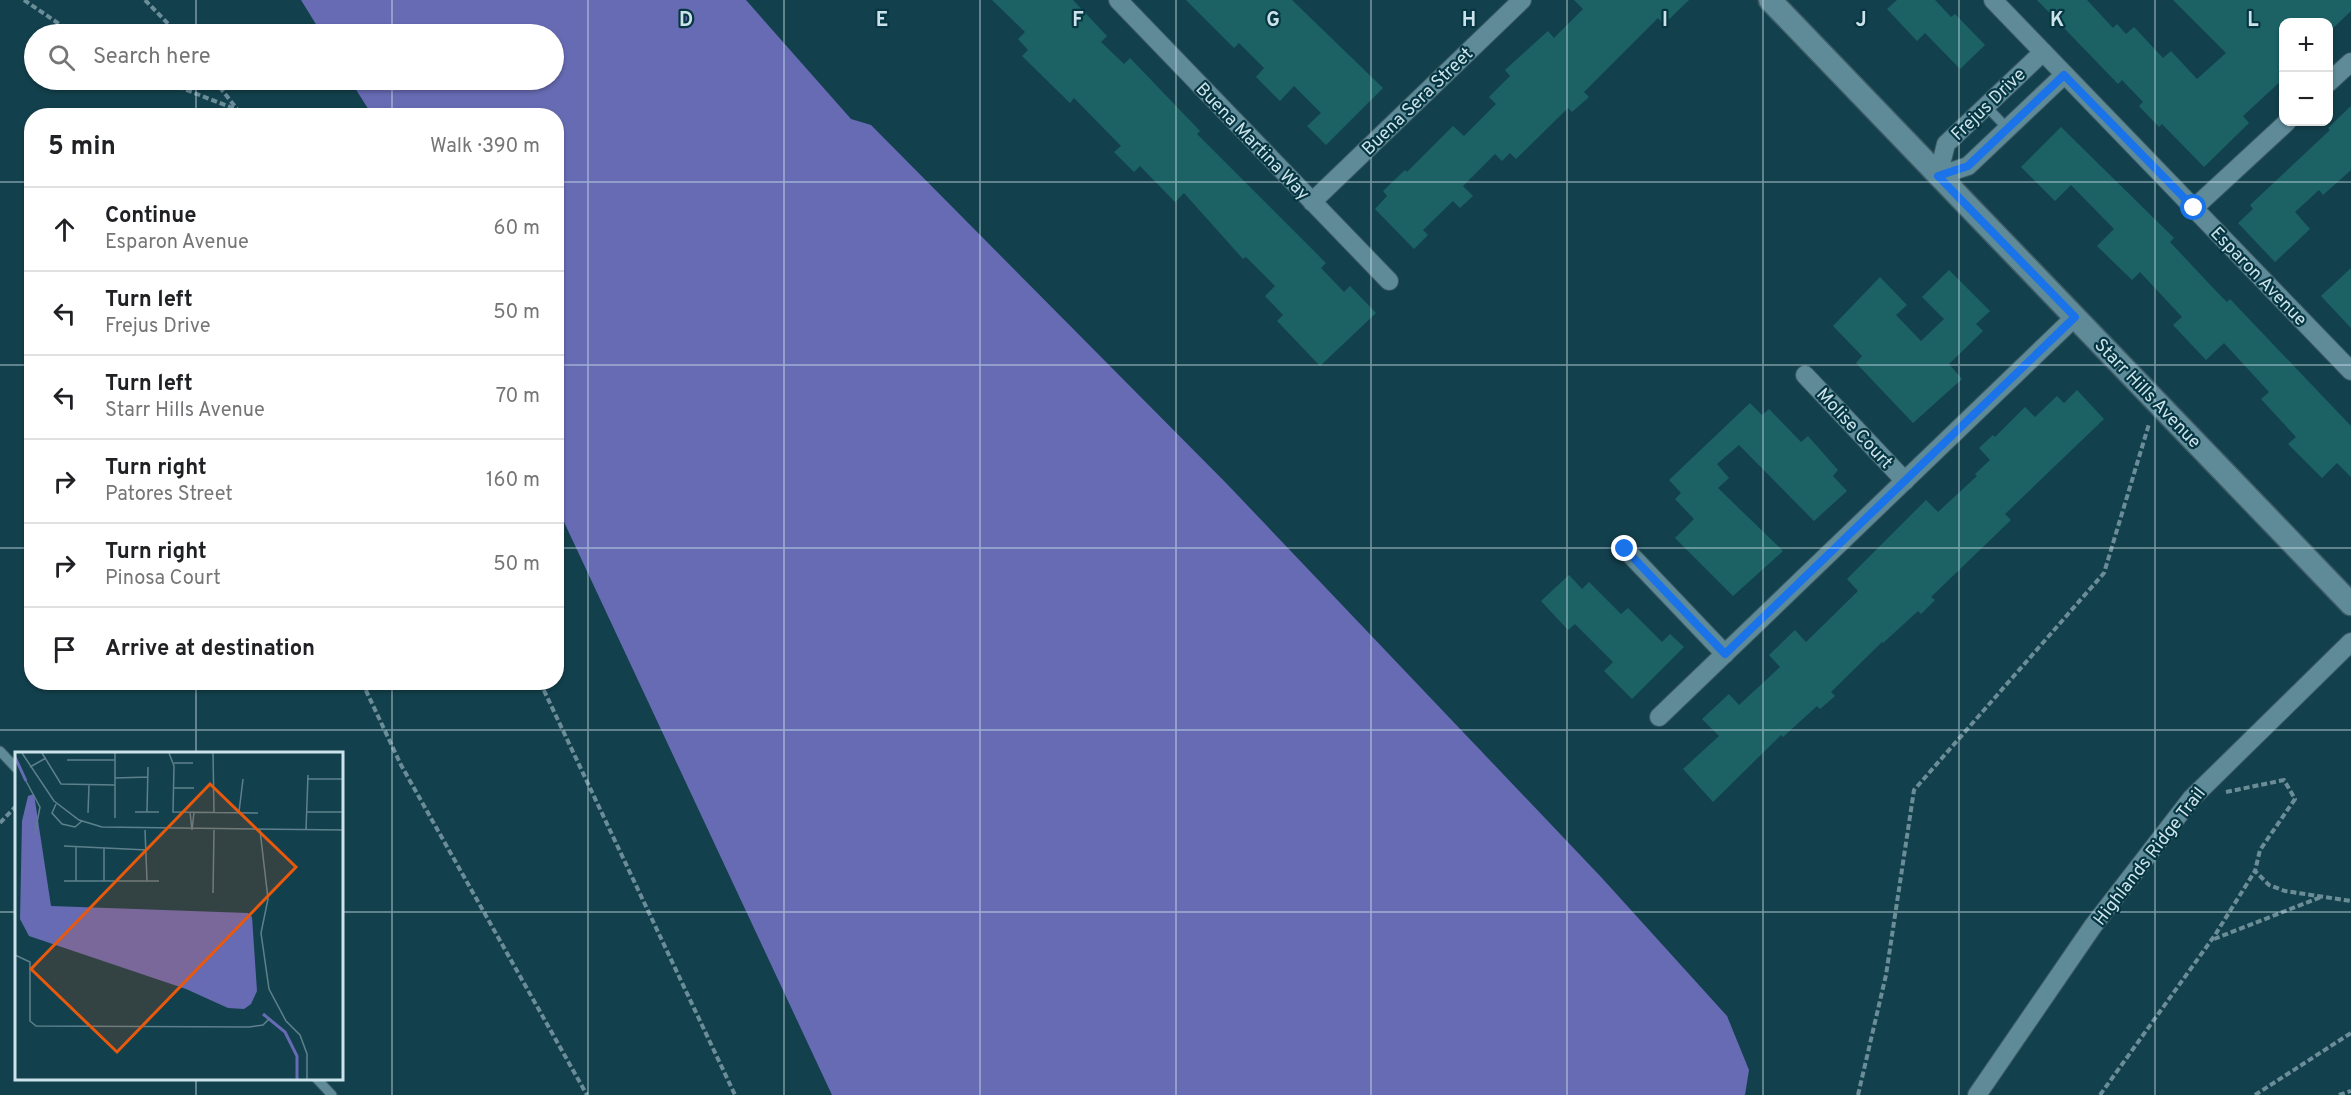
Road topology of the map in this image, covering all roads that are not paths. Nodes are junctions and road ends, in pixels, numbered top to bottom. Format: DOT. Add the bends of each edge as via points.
graph roads {
  1 [pos="1118,0"];
  2 [pos="1770,0"];
  3 [pos="1993,0"];
  4 [pos="1520,1"];
  5 [pos="2043,52"];
  6 [pos="2351,62"];
  7 [pos="2064,75"];
  8 [pos="2333,78"];
  9 [pos="1986,106"];
  10 [pos="2283,126"];
  11 [pos="2007,128"];
  12 [pos="1938,176"];
  13 [pos="1312,202"];
  14 [pos="2194,208"];
  15 [pos="1389,281"];
  16 [pos="2075,317"];
  17 [pos="2351,370"];
  18 [pos="1805,375"];
  19 [pos="1905,481"];
  20 [pos="1625,549"];
  21 [pos="2351,604"];
  22 [pos="2351,642"];
  23 [pos="1725,654"];
  24 [pos="1659,717"];
  25 [pos="0,751"];
  26 [pos="15,767"];
  27 [pos="318,1080"];
  28 [pos="332,1095"];
  29 [pos="1977,1095"];
  1 -- 13 [label="street, Buena Martina Way"];
  2 -- 12 [label="street, Starr Hills Avenue"];
  3 -- 5 [label="street, Esparon Avenue"];
  4 -- 13 [label="street, Buena Sera Street"];
  5 -- 7 [label="street, Esparon Avenue"];
  5 -- 9 [label="street, Frejus Drive"];
  6 -- 8 [label="street"];
  7 -- 11 [label="street, Frejus Drive"];
  7 -- 14 [label="street, Esparon Avenue"];
  9 -- 11 [label="lane"];
  9 -- 12 [label="street, Frejus Drive" via="1946,144"];
  10 -- 14 [label="street"];
  11 -- 12 [label="street, Frejus Drive" via="1968,166"];
  12 -- 16 [label="street, Starr Hills Avenue"];
  13 -- 15 [label="street, Buena Martina Way"];
  14 -- 17 [label="street, Esparon Avenue"];
  16 -- 19 [label="street"];
  16 -- 21 [label="street, Starr Hills Avenue"];
  18 -- 19 [label="street, Molise Court"];
  19 -- 23 [label="street"];
  20 -- 23 [label="street"];
  22 -- 29 [label="street, Highlands Ridge Trail" via="2191,799 2093,926"];
  23 -- 24 [label="street"];
  25 -- 26 [label="lane"];
  27 -- 28 [label="lane"];
}
